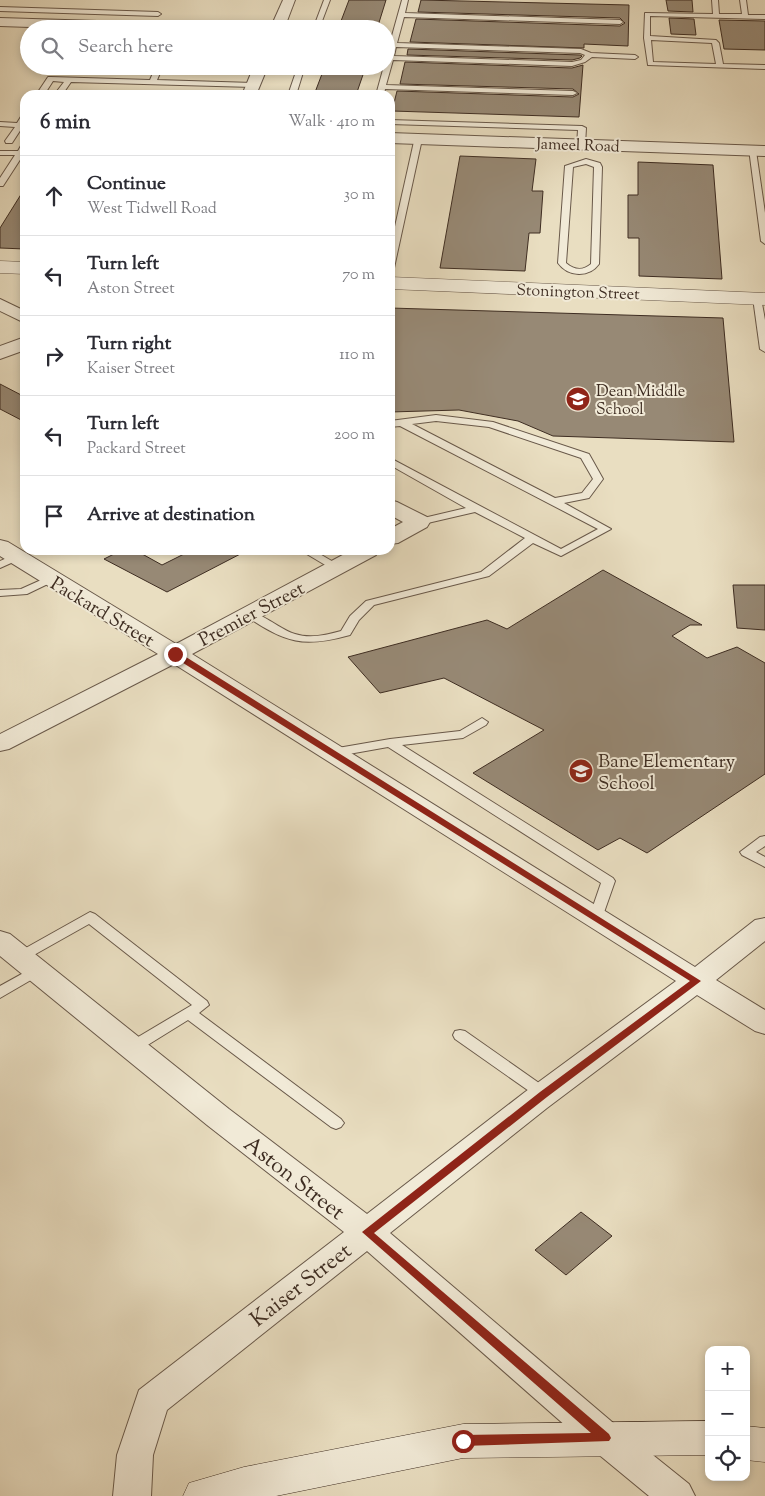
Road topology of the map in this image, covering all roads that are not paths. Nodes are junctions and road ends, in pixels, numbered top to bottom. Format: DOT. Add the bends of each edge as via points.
graph roads {
  1 [pos="289,0"];
  2 [pos="327,0"];
  3 [pos="405,0"];
  4 [pos="715,0"];
  5 [pos="743,0"];
  6 [pos="10,10"];
  7 [pos="44,11"];
  8 [pos="89,12"];
  9 [pos="124,13"];
  10 [pos="158,14"];
  11 [pos="401,15"];
  12 [pos="716,15"];
  13 [pos="745,16"];
  14 [pos="765,17"];
  15 [pos="0,18"];
  16 [pos="36,20"];
  17 [pos="83,20"];
  18 [pos="120,20"];
  19 [pos="281,20"];
  20 [pos="319,20"];
  21 [pos="20,21"];
  22 [pos="620,22"];
  23 [pos="395,31"];
  24 [pos="647,38"];
  25 [pos="395,45"];
  26 [pos="590,55"];
  27 [pos="634,56"];
  28 [pos="395,58"];
  29 [pos="720,66"];
  30 [pos="765,67"];
  31 [pos="156,75"];
  32 [pos="257,75"];
  33 [pos="299,75"];
  34 [pos="384,75"];
  35 [pos="68,79"];
  36 [pos="152,82"];
  37 [pos="382,87"];
  38 [pos="43,90"];
  39 [pos="61,90"];
  40 [pos="251,90"];
  41 [pos="294,90"];
  42 [pos="381,90"];
  43 [pos="573,94"];
  44 [pos="395,122"];
  45 [pos="0,124"];
  46 [pos="19,125"];
  47 [pos="395,138"];
  48 [pos="418,139"];
  49 [pos="9,141"];
  50 [pos="584,145"];
  51 [pos="20,150"];
  52 [pos="759,151"];
  53 [pos="0,153"];
  54 [pos="20,154"];
  55 [pos="586,161"];
  56 [pos="0,184"];
  57 [pos="765,241"];
  58 [pos="395,245"];
  59 [pos="0,267"];
  60 [pos="20,268"];
  61 [pos="581,281"];
  62 [pos="395,283"];
  63 [pos="761,298"];
  64 [pos="0,304"];
  65 [pos="20,315"];
  66 [pos="20,345"];
  67 [pos="765,349"];
  68 [pos="0,353"];
  69 [pos="395,423"];
  70 [pos="395,464"];
  71 [pos="552,502"];
  72 [pos="395,509"];
  73 [pos="476,509"];
  74 [pos="419,522"];
  75 [pos="395,535"];
  76 [pos="532,538"];
  77 [pos="314,555"];
  78 [pos="359,555"];
  79 [pos="5,556"];
  80 [pos="336,567"];
  81 [pos="50,579"];
  82 [pos="0,593"];
  83 [pos="250,614"];
  84 [pos="175,654"];
  85 [pos="482,722"];
  86 [pos="390,743"];
  87 [pos="0,744"];
  88 [pos="332,752"];
  89 [pos="765,840"];
  90 [pos="765,863"];
  91 [pos="596,918"];
  92 [pos="765,926"];
  93 [pos="19,956"];
  94 [pos="696,981"];
  95 [pos="0,993"];
  96 [pos="190,1013"];
  97 [pos="765,1024"];
  98 [pos="460,1035"];
  99 [pos="133,1047"];
  100 [pos="544,1094"];
  101 [pos="336,1123"];
  102 [pos="367,1232"];
  103 [pos="605,1438"];
  104 [pos="705,1438"];
  105 [pos="750,1443"];
  106 [pos="765,1445"];
  107 [pos="132,1496"];
  108 [pos="203,1496"];
  109 [pos="676,1496"];
  1 -- 19 [label="street"];
  2 -- 20 [label="lane"];
  3 -- 11 [label="lane"];
  4 -- 12 [label="lane"];
  5 -- 13 [label="lane"];
  6 -- 7 [label="lane"];
  6 -- 15 [label="lane"];
  6 -- 15 [label="lane"];
  7 -- 8 [label="lane"];
  7 -- 16 [label="lane"];
  8 -- 9 [label="lane"];
  8 -- 17 [label="lane"];
  9 -- 10 [label="lane"];
  9 -- 18 [label="lane"];
  11 -- 22 [label="lane"];
  11 -- 23 [label="lane"];
  12 -- 13 [label="lane"];
  12 -- 24 [label="lane" via="647,14"];
  13 -- 14 [label="lane"];
  15 -- 21 [label="street"];
  24 -- 29 [label="lane" via="714,41"];
  24 -- 29 [label="lane" via="650,64"];
  25 -- 26 [label="lane" via="581,52"];
  26 -- 27 [label="lane"];
  26 -- 28 [label="lane" via="572,64"];
  29 -- 30 [label="lane"];
  31 -- 36 [label="lane"];
  32 -- 40 [label="street"];
  33 -- 41 [label="lane"];
  34 -- 37 [label="lane"];
  35 -- 36 [label="lane"];
  35 -- 38 [label="lane" via="51,79"];
  35 -- 39 [label="lane"];
  36 -- 40 [label="lane"];
  37 -- 42 [label="lane"];
  37 -- 43 [label="lane"];
  44 -- 50 [label="lane" via="582,128"];
  45 -- 46 [label="lane"];
  46 -- 49 [label="lane"];
  47 -- 48 [label="street, Jameel Road"];
  48 -- 50 [label="street, Jameel Road"];
  48 -- 58 [label="lane"];
  50 -- 52 [label="street, Jameel Road"];
  50 -- 55 [label="lane"];
  51 -- 53 [label="lane"];
  52 -- 57 [label="lane"];
  54 -- 56 [label="lane"];
  55 -- 61 [label="lane" via="598,168 595,264"];
  55 -- 61 [label="lane" via="569,166 562,263"];
  59 -- 60 [label="street"];
  61 -- 62 [label="street, Stonington Street"];
  61 -- 63 [label="street, Stonington Street"];
  63 -- 67 [label="lane"];
  64 -- 65 [label="street"];
  66 -- 68 [label="street"];
  69 -- 71 [label="lane"];
  69 -- 71 [label="lane" via="436,418 490,424 586,456 598,479 585,496"];
  70 -- 73 [label="lane"];
  71 -- 76 [label="lane" via="606,529 562,553"];
  72 -- 74 [label="street"];
  73 -- 74 [label="lane"];
  73 -- 76 [label="lane"];
  74 -- 75 [label="street"];
  76 -- 83 [label="lane" via="484,574 370,603 354,618 346,632 328,638 308,640 283,636"];
  77 -- 80 [label="lane"];
  78 -- 80 [label="street, Premier Street"];
  79 -- 81 [label="street, Packard Street"];
  80 -- 83 [label="street, Premier Street"];
  81 -- 82 [label="lane" via="23,592"];
  81 -- 84 [label="street, Packard Street"];
  83 -- 84 [label="street, Premier Street"];
  84 -- 87 [label="street, Premier Street"];
  84 -- 88 [label="street, Packard Street"];
  85 -- 86 [label="lane" via="463,734"];
  86 -- 88 [label="lane"];
  86 -- 91 [label="lane" via="608,881"];
  88 -- 91 [label="street, Packard Street"];
  89 -- 90 [label="lane" via="747,852"];
  91 -- 94 [label="street, Packard Street"];
  92 -- 94 [label="street, Kaiser Street"];
  93 -- 95 [label="lane"];
  93 -- 96 [label="lane" via="90,917 202,1005"];
  93 -- 99 [label="street, Aston Street"];
  94 -- 97 [label="street, Packard Street"];
  94 -- 100 [label="street, Kaiser Street"];
  96 -- 99 [label="lane"];
  96 -- 101 [label="lane"];
  98 -- 100 [label="lane"];
  99 -- 102 [label="street, Aston Street"];
  100 -- 102 [label="street, Kaiser Street"];
  102 -- 103 [label="street, Aston Street"];
  102 -- 107 [label="street, Kaiser Street" via="152,1400 135,1455"];
  103 -- 104 [label="street"];
  103 -- 108 [label="street" via="463,1441 346,1463"];
  103 -- 109 [label="street, Aston Street"];
  105 -- 106 [label="street"];
}
